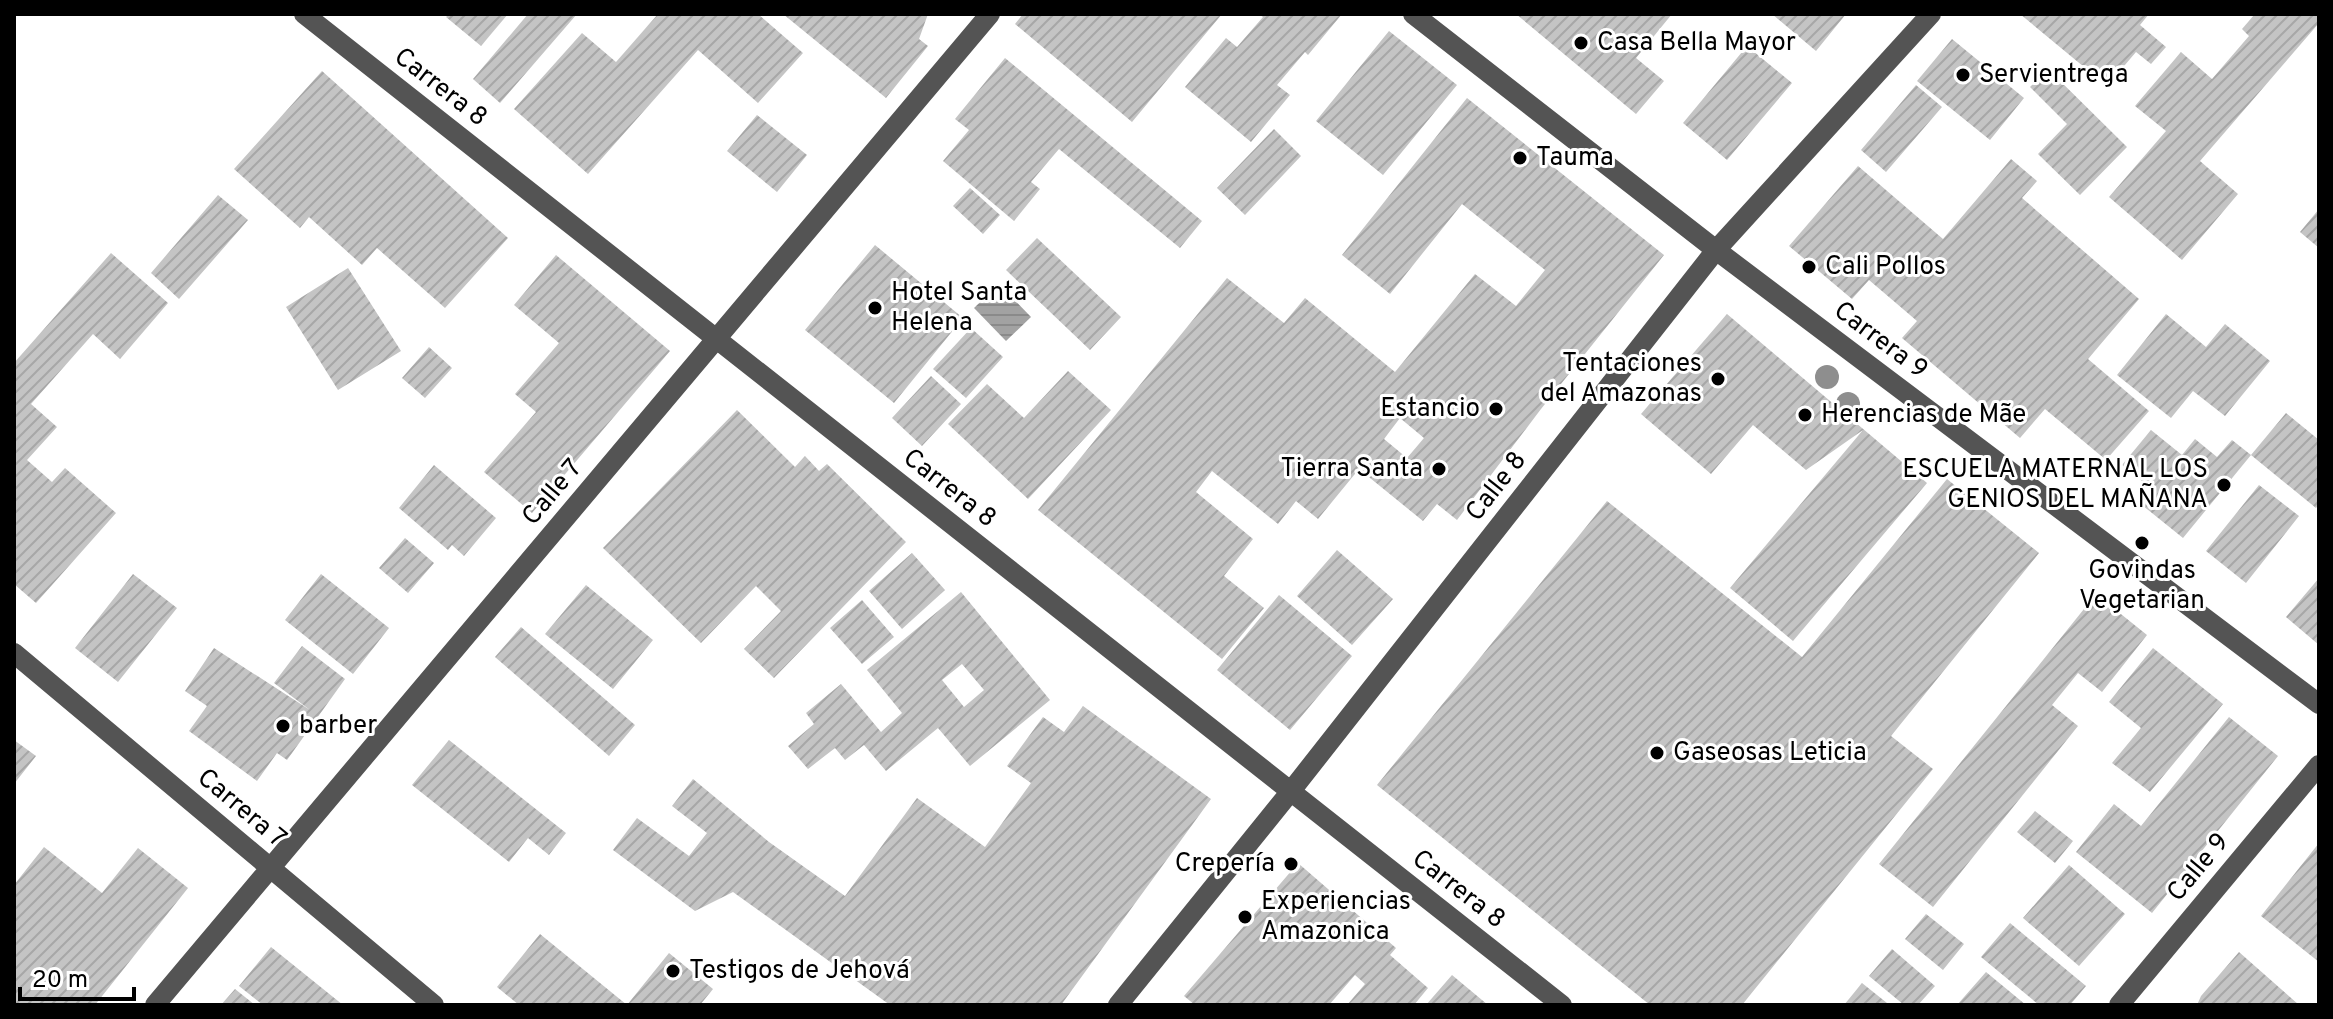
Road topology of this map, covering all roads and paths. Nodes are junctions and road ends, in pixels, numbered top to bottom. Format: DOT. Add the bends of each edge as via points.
graph roads {
  1 [pos="304,14"];
  2 [pos="990,14"];
  3 [pos="1413,14"];
  4 [pos="1915,14"];
  5 [pos="1931,14"];
  6 [pos="1712,246"];
  7 [pos="716,339"];
  8 [pos="14,653"];
  9 [pos="2319,704"];
  10 [pos="2319,765"];
  11 [pos="1291,791"];
  12 [pos="271,868"];
  13 [pos="155,1005"];
  14 [pos="434,1005"];
  15 [pos="1118,1005"];
  16 [pos="1562,1005"];
  17 [pos="2119,1005"];
  1 -- 7 [label="street, Carrera 8"];
  2 -- 7 [label="street, Calle 7"];
  3 -- 6 [label="street, Carrera 9"];
  4 -- 6 [label="street"];
  5 -- 6 [label="street, Calle 8"];
  6 -- 9 [label="street, Carrera 9"];
  6 -- 11 [label="street, Calle 8"];
  7 -- 11 [label="street, Carrera 8"];
  7 -- 12 [label="street, Calle 7"];
  8 -- 12 [label="street, Carrera 7"];
  10 -- 17 [label="street, Calle 9"];
  11 -- 15 [label="street, Calle 8"];
  11 -- 16 [label="street, Carrera 8"];
  12 -- 13 [label="street, Calle 7"];
  12 -- 14 [label="street, Carrera 7"];
}
